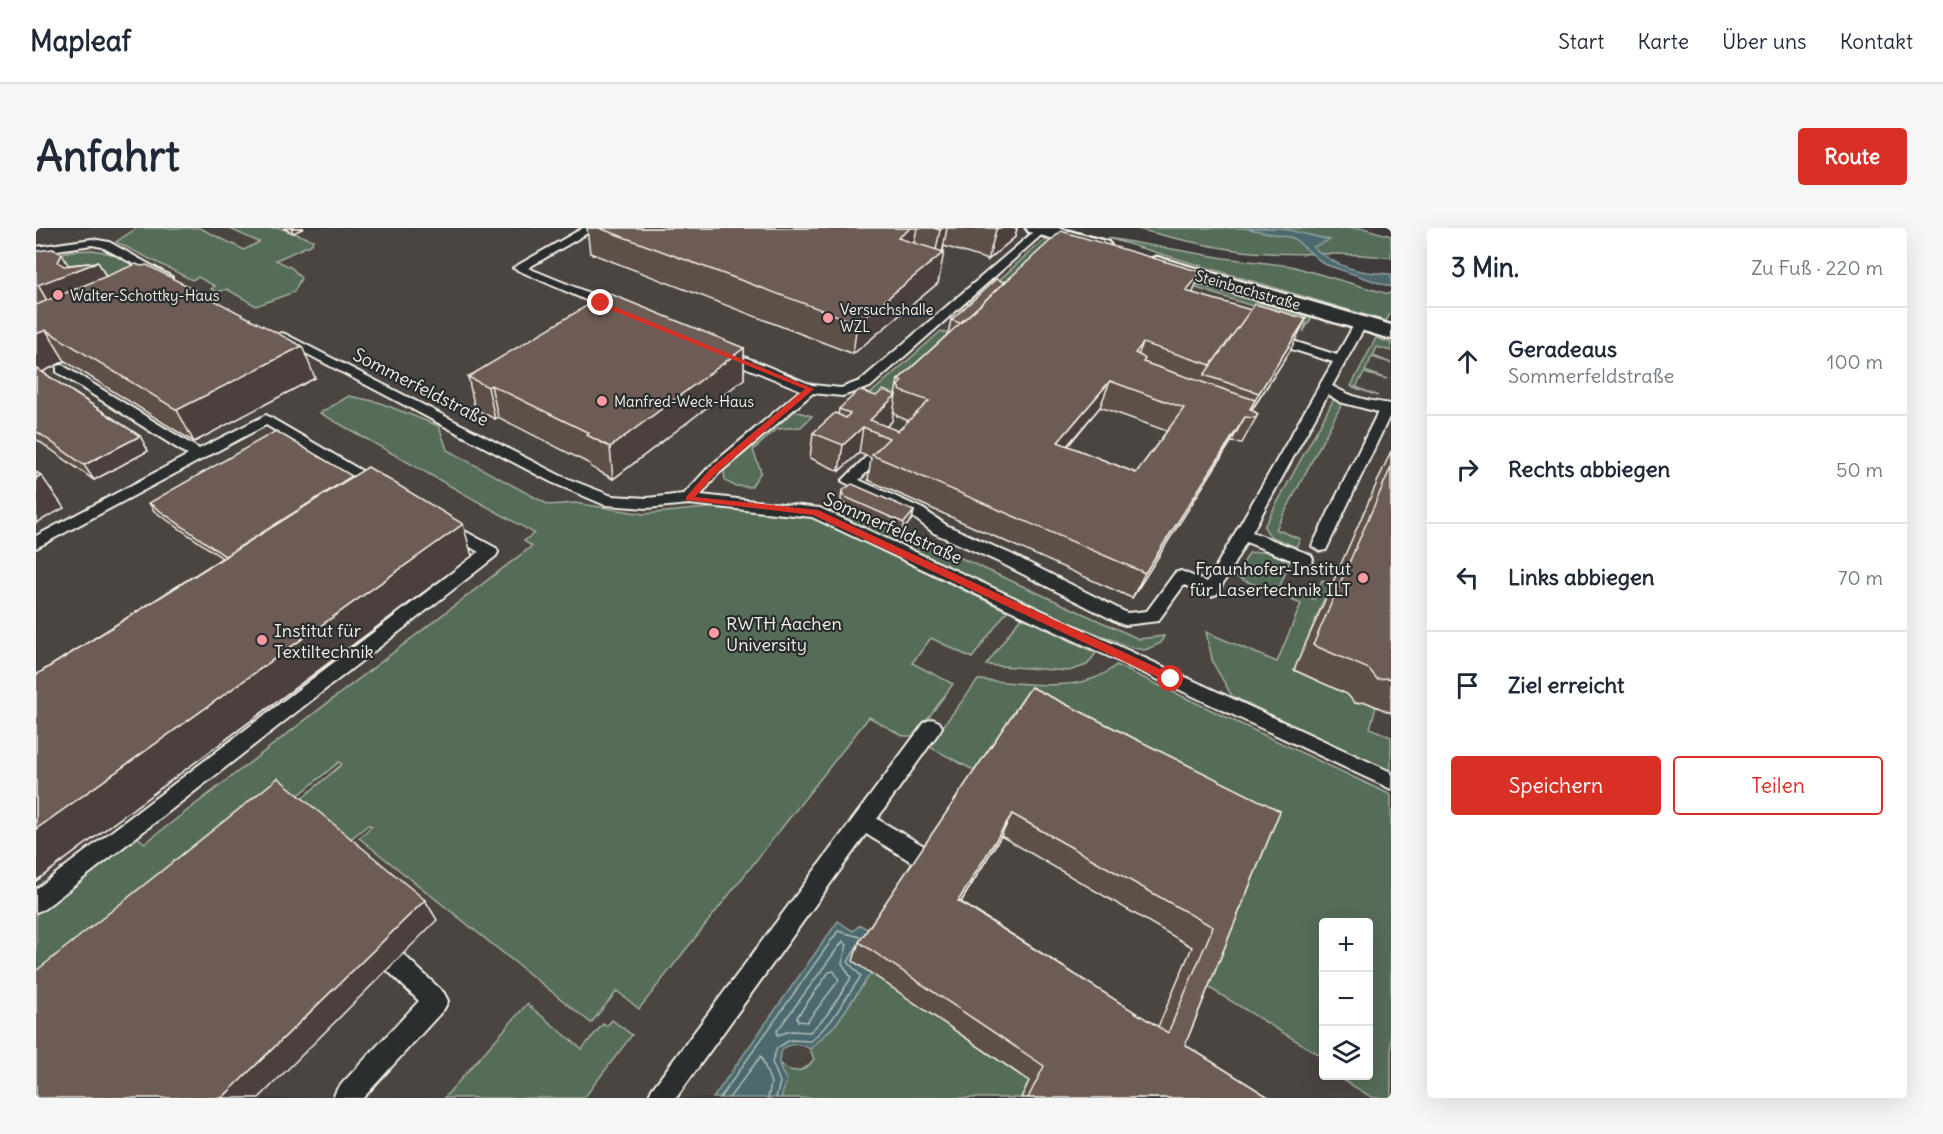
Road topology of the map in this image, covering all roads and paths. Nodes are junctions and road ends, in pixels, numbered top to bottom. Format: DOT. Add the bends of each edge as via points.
graph roads {
  1 [pos="591,228"];
  2 [pos="1039,229"];
  3 [pos="37,249"];
  4 [pos="1117,251"];
  5 [pos="1139,258"];
  6 [pos="181,284"];
  7 [pos="631,315"];
  8 [pos="1361,323"];
  9 [pos="270,331"];
  10 [pos="1391,332"];
  11 [pos="1255,333"];
  12 [pos="712,349"];
  13 [pos="1340,360"];
  14 [pos="62,369"];
  15 [pos="1324,387"];
  16 [pos="810,389"];
  17 [pos="1389,408"];
  18 [pos="200,456"];
  19 [pos="872,459"];
  20 [pos="390,492"];
  21 [pos="689,499"];
  22 [pos="430,516"];
  23 [pos="1242,534"];
  24 [pos="36,543"];
  25 [pos="1320,546"];
  26 [pos="1305,559"];
  27 [pos="932,728"];
  28 [pos="1391,781"];
  29 [pos="863,821"];
  30 [pos="923,857"];
  31 [pos="36,902"];
  32 [pos="395,962"];
  33 [pos="346,1098"];
  34 [pos="661,1098"];
  1 -- 7 [label="lane" via="519,268"];
  2 -- 4 [label="street"];
  2 -- 16 [label="lane" via="865,384 842,392"];
  3 -- 6 [label="lane" via="105,244"];
  5 -- 8 [label="street, Steinbachstraße"];
  8 -- 10 [label="street, Steinbachstraße"];
  8 -- 13 [label="lane"];
  9 -- 21 [label="lane, Sommerfeldstraße" via="556,479 610,501"];
  11 -- 13 [label="lane"];
  12 -- 16 [label="lane"];
  13 -- 15 [label="lane"];
  14 -- 18 [label="lane"];
  15 -- 17 [label="lane" via="1366,406"];
  15 -- 23 [label="lane"];
  16 -- 21 [label="lane" via="713,471"];
  17 -- 25 [label="lane"];
  18 -- 20 [label="lane" via="266,419"];
  18 -- 24 [label="lane"];
  19 -- 23 [label="lane" via="849,481 918,513 939,530 1125,618 1152,617 1181,577 1211,590"];
  21 -- 28 [label="lane, Sommerfeldstraße" via="815,512"];
  22 -- 31 [label="lane" via="490,552"];
  23 -- 26 [label="lane"];
  27 -- 29 [label="lane"];
  29 -- 30 [label="lane"];
  29 -- 34 [label="lane"];
  32 -- 33 [label="lane" via="436,1001"];
}
